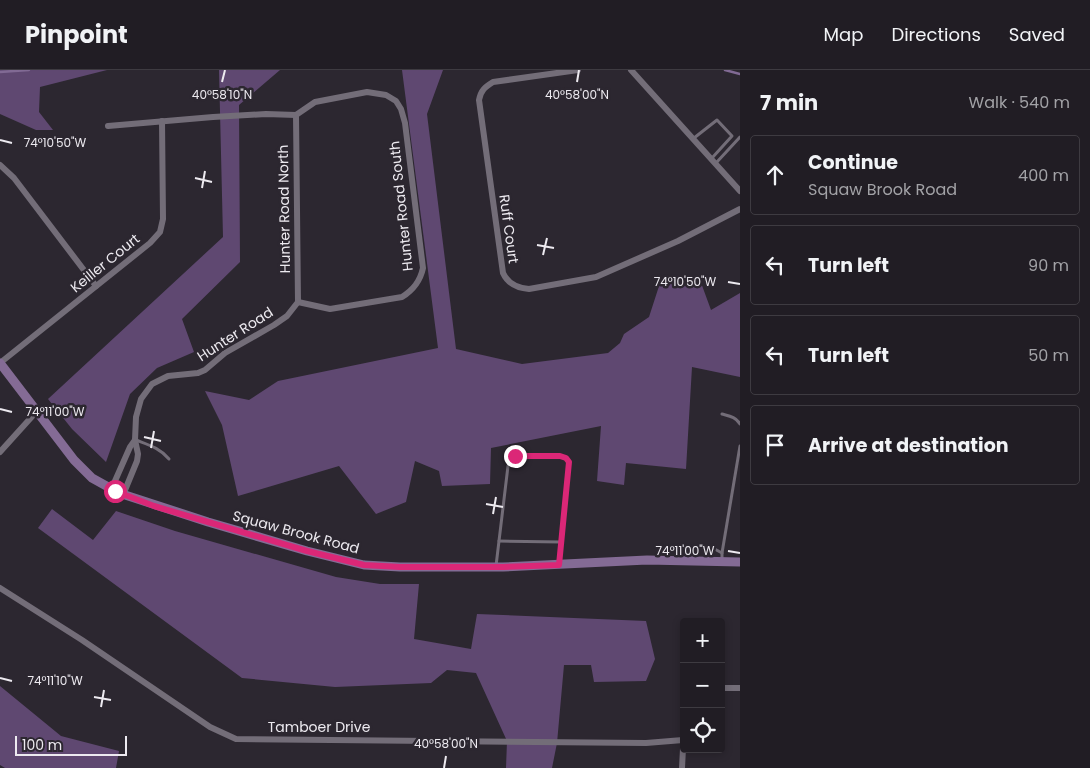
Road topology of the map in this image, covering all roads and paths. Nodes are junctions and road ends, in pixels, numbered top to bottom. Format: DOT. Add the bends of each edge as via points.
graph roads {
  1 [pos="578,70"];
  2 [pos="631,70"];
  3 [pos="296,115"];
  4 [pos="162,121"];
  5 [pos="108,126"];
  6 [pos="740,137"];
  7 [pos="693,139"];
  8 [pos="713,161"];
  9 [pos="0,165"];
  10 [pos="740,191"];
  11 [pos="740,209"];
  12 [pos="96,286"];
  13 [pos="298,302"];
  14 [pos="0,363"];
  15 [pos="37,411"];
  16 [pos="722,414"];
  17 [pos="740,424"];
  18 [pos="135,440"];
  19 [pos="740,446"];
  20 [pos="0,452"];
  21 [pos="169,459"];
  22 [pos="111,490"];
  23 [pos="123,495"];
  24 [pos="499,542"];
  25 [pos="561,542"];
  26 [pos="722,557"];
  27 [pos="693,560"];
  28 [pos="740,562"];
  29 [pos="559,565"];
  30 [pos="496,567"];
  31 [pos="0,588"];
  32 [pos="725,688"];
  33 [pos="740,688"];
  34 [pos="680,740"];
  35 [pos="683,753"];
  36 [pos="682,768"];
  1 -- 11 [label="street, Ruff Court" via="492,82 480,94 503,273 510,283 530,289 596,277"];
  2 -- 7 [label="street"];
  3 -- 4 [label="street" via="213,116"];
  3 -- 13 [label="street, Hunter Road North"];
  3 -- 13 [label="street, Hunter Road South" via="315,102 366,92 396,101 405,123 423,268 421,278 402,297 330,308"];
  4 -- 5 [label="street"];
  4 -- 12 [label="street, Keiller Court" via="163,219 160,232"];
  6 -- 8 [label="lane"];
  7 -- 8 [label="street"];
  7 -- 8 [label="lane" via="717,120 732,136"];
  8 -- 10 [label="street"];
  9 -- 12 [label="street" via="14,178"];
  12 -- 14 [label="street, Keiller Court"];
  13 -- 18 [label="street, Hunter Road" via="287,316 225,353 205,370 168,376 152,384 141,399"];
  14 -- 15 [label="street, Squaw Brook Road"];
  15 -- 20 [label="street"];
  15 -- 22 [label="street, Squaw Brook Road" via="84,471"];
  16 -- 17 [label="lane" via="738,420"];
  18 -- 21 [label="lane" via="157,448"];
  18 -- 22 [label="street, Hunter Road"];
  18 -- 23 [label="street, Hunter Road" via="138,454"];
  19 -- 26 [label="lane"];
  22 -- 23 [label="street, Squaw Brook Road"];
  23 -- 30 [label="street, Squaw Brook Road" via="364,565"];
  24 -- 25 [label="lane"];
  24 -- 25 [label="lane" via="510,460 515,456 560,456 569,462"];
  24 -- 30 [label="lane"];
  25 -- 29 [label="lane"];
  26 -- 27 [label="street, Squaw Brook Road"];
  26 -- 27 [label="lane" via="709,546 695,549"];
  26 -- 28 [label="street, Squaw Brook Road"];
  27 -- 29 [label="street, Squaw Brook Road"];
  29 -- 30 [label="street, Squaw Brook Road"];
  31 -- 34 [label="street, Tamboer Drive" via="210,727 236,739 646,743"];
  32 -- 33 [label="street"];
  35 -- 36 [label="street"];
}
